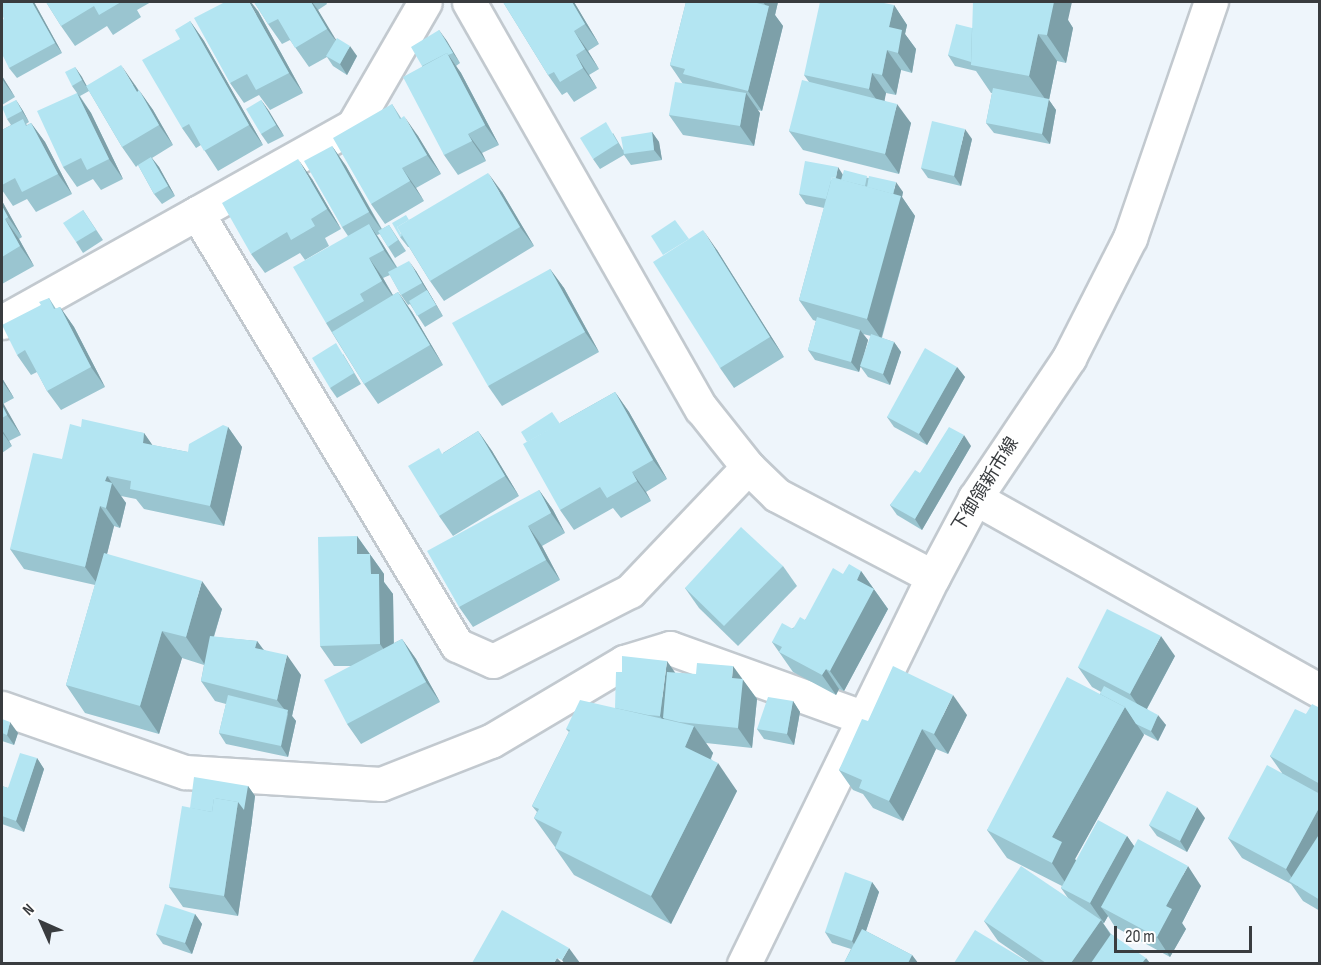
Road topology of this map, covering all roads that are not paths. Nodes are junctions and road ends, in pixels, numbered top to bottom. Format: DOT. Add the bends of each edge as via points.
graph roads {
  1 [pos="425,2"];
  2 [pos="469,2"];
  3 [pos="1211,2"];
  4 [pos="197,213"];
  5 [pos="2,322"];
  6 [pos="748,467"];
  7 [pos="975,498"];
  8 [pos="933,577"];
  9 [pos="1320,691"];
  10 [pos="2,708"];
  11 [pos="862,717"];
  12 [pos="744,963"];
  1 -- 4 [label="street" via="353,126"];
  2 -- 6 [label="street" via="701,408"];
  3 -- 7 [label="street, 下御領新市線" via="1130,238 1069,358"];
  4 -- 5 [label="street"];
  4 -- 6 [label="street" via="457,645 492,661 630,591"];
  6 -- 8 [label="street" via="777,495"];
  7 -- 8 [label="street, 下御領新市線"];
  7 -- 9 [label="street"];
  8 -- 11 [label="street, 下御領新市線"];
  10 -- 11 [label="street" via="185,772 381,784 491,741 624,662 670,648"];
  11 -- 12 [label="street, 下御領新市線"];
}
